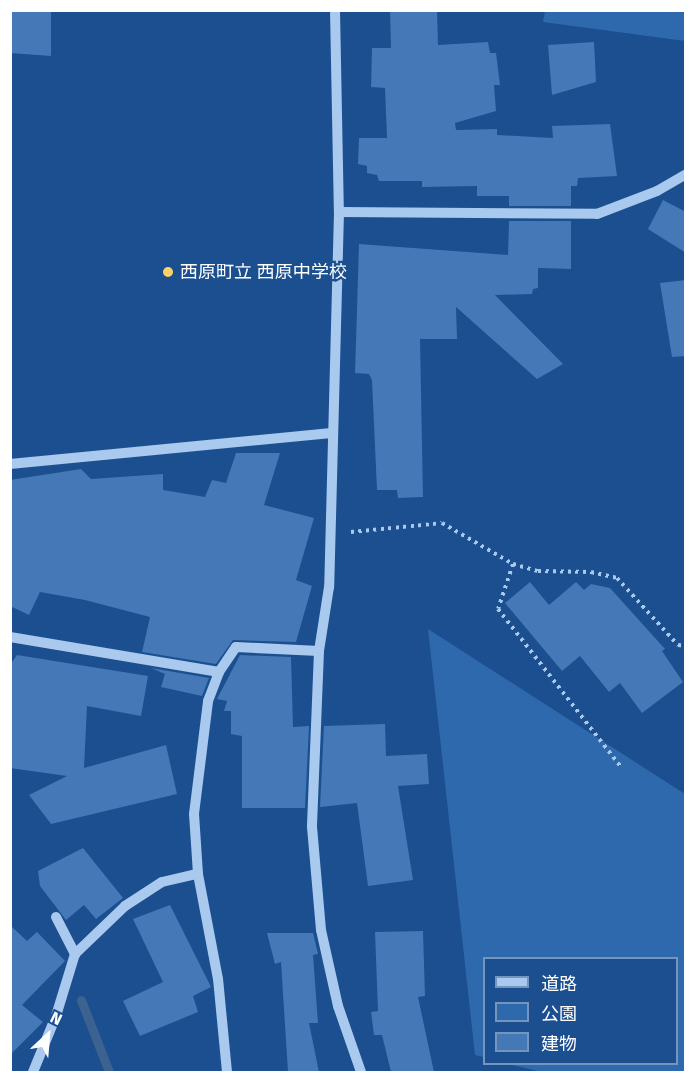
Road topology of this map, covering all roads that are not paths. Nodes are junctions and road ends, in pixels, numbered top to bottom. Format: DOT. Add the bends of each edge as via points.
graph roads {
  1 [pos="335,10"];
  2 [pos="686,174"];
  3 [pos="339,212"];
  4 [pos="332,433"];
  5 [pos="10,464"];
  6 [pos="10,637"];
  7 [pos="319,651"];
  8 [pos="219,672"];
  9 [pos="198,874"];
  10 [pos="56,917"];
  11 [pos="75,954"];
  12 [pos="33,1072"];
  13 [pos="227,1072"];
  14 [pos="362,1072"];
  1 -- 3 [label="street"];
  2 -- 3 [label="street" via="657,191 597,214"];
  3 -- 4 [label="street"];
  4 -- 5 [label="street"];
  4 -- 7 [label="street" via="328,587"];
  6 -- 8 [label="street"];
  7 -- 8 [label="street" via="236,647"];
  7 -- 14 [label="street" via="312,827 321,930 338,1006"];
  8 -- 9 [label="street" via="208,701 194,814"];
  9 -- 11 [label="street" via="162,882 125,906"];
  9 -- 13 [label="street" via="218,980"];
  10 -- 11 [label="street"];
  11 -- 12 [label="street"];
}
